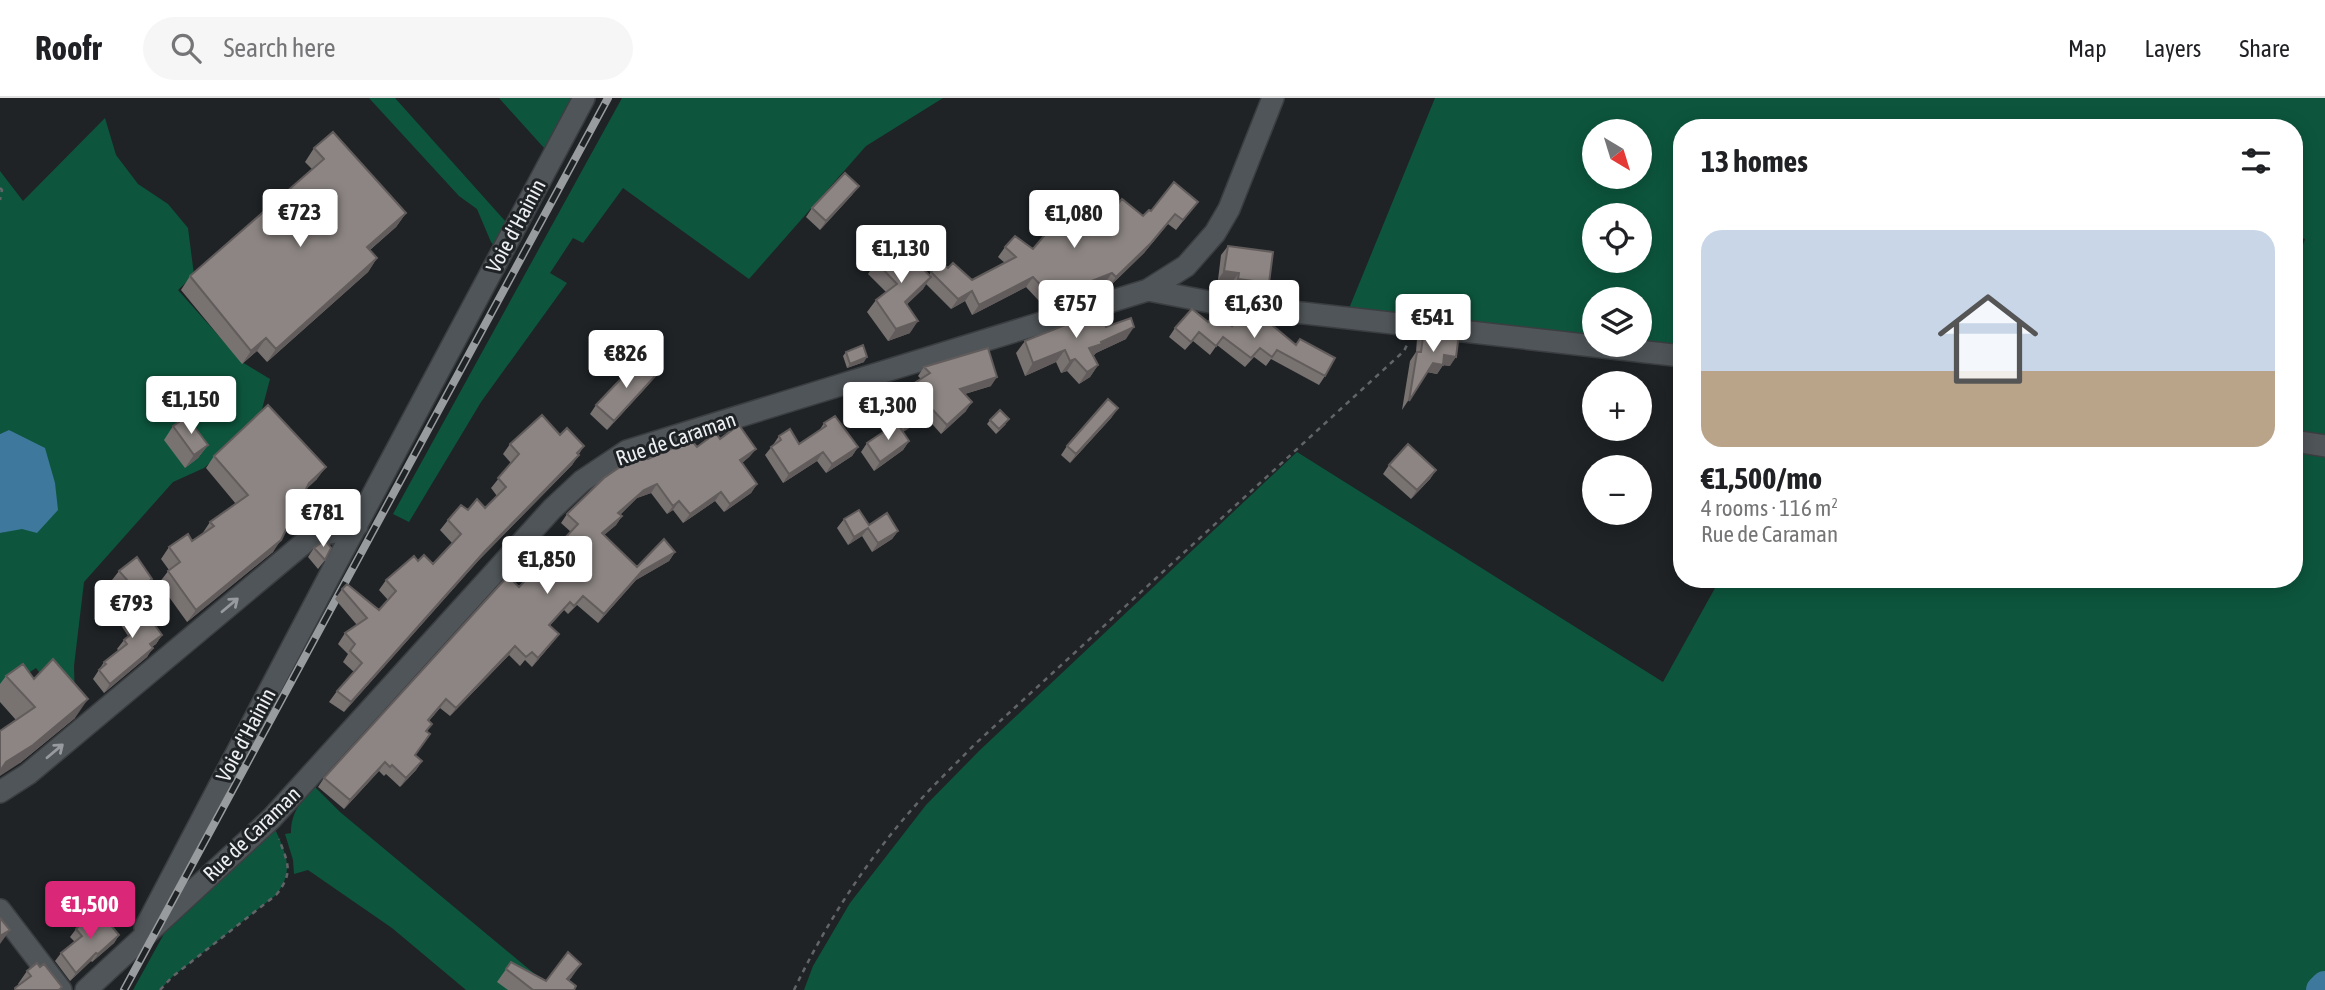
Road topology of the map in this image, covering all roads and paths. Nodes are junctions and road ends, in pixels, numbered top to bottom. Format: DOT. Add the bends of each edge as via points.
graph roads {
  1 [pos="584,98"];
  2 [pos="1273,98"];
  3 [pos="0,188"];
  4 [pos="0,200"];
  5 [pos="1148,290"];
  6 [pos="1418,326"];
  7 [pos="1673,355"];
  8 [pos="2303,442"];
  9 [pos="2325,446"];
  10 [pos="357,526"];
  11 [pos="0,792"];
  12 [pos="271,819"];
  13 [pos="0,910"];
  14 [pos="136,945"];
  15 [pos="61,990"];
  16 [pos="86,990"];
  17 [pos="160,990"];
  18 [pos="794,990"];
  1 -- 10 [label="street, Voie d'Hainin"];
  2 -- 5 [label="street, Rue de Caraman" via="1215,233 1172,277"];
  3 -- 4 [label="path"];
  5 -- 6 [label="street" via="1214,303"];
  5 -- 12 [label="street, Rue de Caraman" via="627,451 605,464 552,509"];
  6 -- 7 [label="street"];
  6 -- 18 [label="path" via="1404,351 974,745 913,808 842,904"];
  8 -- 9 [label="street"];
  11 -- 10 [label="street, one-way" via="28,774 310,538"];
  10 -- 14 [label="street, Voie d'Hainin"];
  12 -- 14 [label="street, Rue de Caraman"];
  12 -- 17 [label="path" via="288,866 285,884"];
  13 -- 15 [label="street"];
  14 -- 16 [label="street, Rue de Caraman"];
}
